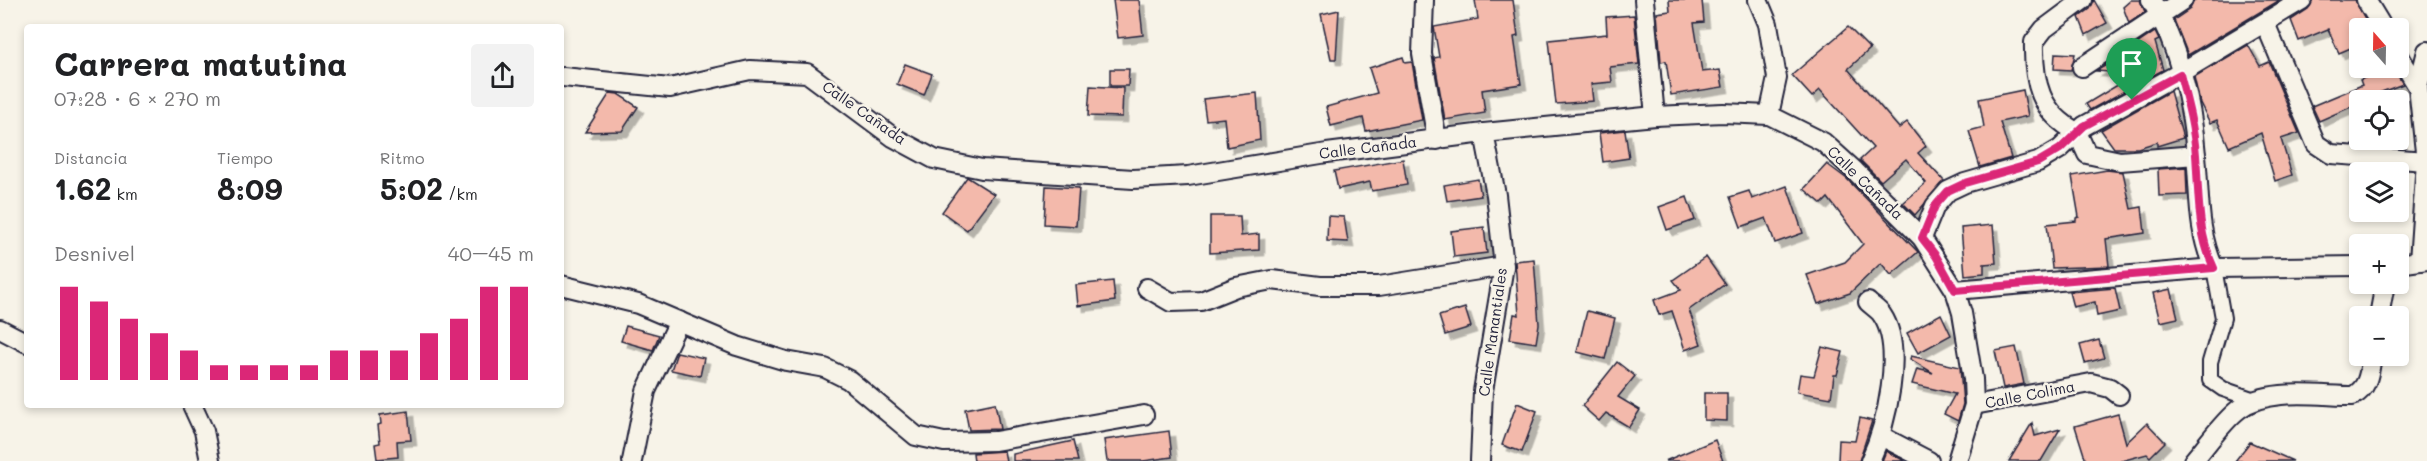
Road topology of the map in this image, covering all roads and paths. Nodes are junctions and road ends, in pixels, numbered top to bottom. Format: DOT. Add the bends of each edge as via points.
graph roads {
  1 [pos="1424,0"];
  2 [pos="1644,0"];
  3 [pos="1758,0"];
  4 [pos="2083,0"];
  5 [pos="2183,0"];
  6 [pos="2302,0"];
  7 [pos="2366,0"];
  8 [pos="2155,8"];
  9 [pos="2378,18"];
  10 [pos="2265,23"];
  11 [pos="2427,51"];
  12 [pos="2082,67"];
  13 [pos="2409,72"];
  14 [pos="2180,74"];
  15 [pos="564,77"];
  16 [pos="2418,87"];
  17 [pos="1769,115"];
  18 [pos="1655,116"];
  19 [pos="2077,132"];
  20 [pos="1484,134"];
  21 [pos="1437,140"];
  22 [pos="2196,155"];
  23 [pos="2426,161"];
  24 [pos="1922,238"];
  25 [pos="2423,261"];
  26 [pos="1504,266"];
  27 [pos="2349,266"];
  28 [pos="2214,268"];
  29 [pos="564,286"];
  30 [pos="1147,288"];
  31 [pos="1955,290"];
  32 [pos="1868,302"];
  33 [pos="679,321"];
  34 [pos="0,329"];
  35 [pos="24,341"];
  36 [pos="2370,366"];
  37 [pos="2119,395"];
  38 [pos="2255,400"];
  39 [pos="1974,405"];
  40 [pos="193,408"];
  41 [pos="1144,415"];
  42 [pos="1881,436"];
  43 [pos="210,461"];
  44 [pos="632,461"];
  45 [pos="1480,461"];
  46 [pos="1870,461"];
  47 [pos="1929,461"];
  48 [pos="1957,461"];
  49 [pos="2193,461"];
  1 -- 21 [label="street" via="1425,77"];
  2 -- 18 [label="street"];
  3 -- 17 [label="street" via="1768,24 1778,78"];
  4 -- 19 [label="street" via="2044,29 2034,42 2037,87 2050,113"];
  5 -- 8 [label="street"];
  6 -- 10 [label="street"];
  7 -- 9 [label="street"];
  8 -- 12 [label="street"];
  8 -- 14 [label="street"];
  10 -- 14 [label="street"];
  10 -- 23 [label="street" via="2316,144 2331,154"];
  11 -- 16 [label="street"];
  13 -- 16 [label="street"];
  14 -- 19 [label="street"];
  14 -- 22 [label="street"];
  15 -- 21 [label="street, Calle Cañada" via="670,88 750,70 807,73 893,137 934,159 982,169 1133,179"];
  16 -- 23 [label="street"];
  17 -- 18 [label="street, Calle Cañada"];
  17 -- 24 [label="street, Calle Cañada" via="1823,142"];
  18 -- 20 [label="street, Calle Cañada"];
  19 -- 22 [label="street" via="2087,154 2120,160"];
  19 -- 24 [label="street" via="2060,149 2038,162 1948,191 1935,206"];
  20 -- 21 [label="street, Calle Cañada"];
  20 -- 26 [label="street, Calle Manantiales"];
  22 -- 28 [label="street" via="2202,240"];
  23 -- 25 [label="street"];
  24 -- 31 [label="street, Calle Cañada"];
  26 -- 30 [label="street" via="1380,286 1320,286 1272,280 1236,287 1201,301 1171,302"];
  26 -- 45 [label="street, Calle Manantiales" via="1483,392"];
  27 -- 28 [label="street"];
  28 -- 31 [label="street"];
  28 -- 38 [label="street" via="2223,318 2210,362 2210,380"];
  29 -- 33 [label="street" via="638,304"];
  31 -- 39 [label="street, Calle Cañada" via="1973,379"];
  32 -- 42 [label="street" via="1882,314 1892,341 1891,381"];
  33 -- 41 [label="street" via="737,346 825,368 849,380 916,436 944,442 1021,438"];
  33 -- 44 [label="street" via="646,392"];
  34 -- 35 [label="street"];
  36 -- 38 [label="street" via="2368,381 2353,396 2278,396"];
  37 -- 39 [label="street, Calle Colima" via="2091,383"];
  38 -- 49 [label="street" via="2238,409"];
  39 -- 48 [label="street, Calle Cañada"];
  40 -- 43 [label="street" via="204,431"];
  42 -- 46 [label="street"];
  42 -- 47 [label="street"];
}
